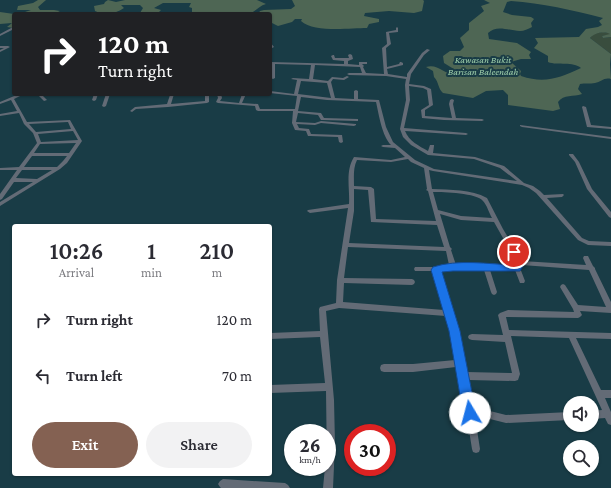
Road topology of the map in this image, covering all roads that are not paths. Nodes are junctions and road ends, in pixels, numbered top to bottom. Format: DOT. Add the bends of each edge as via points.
graph roads {
  1 [pos="397,28"];
  2 [pos="12,29"];
  3 [pos="0,35"];
  4 [pos="0,47"];
  5 [pos="428,50"];
  6 [pos="0,51"];
  7 [pos="333,56"];
  8 [pos="350,56"];
  9 [pos="346,60"];
  10 [pos="272,63"];
  11 [pos="366,63"];
  12 [pos="401,63"];
  13 [pos="313,64"];
  14 [pos="346,65"];
  15 [pos="362,66"];
  16 [pos="385,68"];
  17 [pos="364,74"];
  18 [pos="386,75"];
  19 [pos="273,78"];
  20 [pos="408,78"];
  21 [pos="293,79"];
  22 [pos="299,80"];
  23 [pos="311,80"];
  24 [pos="329,82"];
  25 [pos="407,86"];
  26 [pos="356,91"];
  27 [pos="272,92"];
  28 [pos="298,95"];
  29 [pos="17,96"];
  30 [pos="41,96"];
  31 [pos="95,96"];
  32 [pos="107,96"];
  33 [pos="170,96"];
  34 [pos="207,96"];
  35 [pos="220,96"];
  36 [pos="243,96"];
  37 [pos="12,98"];
  38 [pos="333,99"];
  39 [pos="44,100"];
  40 [pos="94,100"];
  41 [pos="356,100"];
  42 [pos="452,100"];
  43 [pos="207,102"];
  44 [pos="218,102"];
  45 [pos="0,103"];
  46 [pos="240,104"];
  47 [pos="104,106"];
  48 [pos="168,106"];
  49 [pos="584,107"];
  50 [pos="132,111"];
  51 [pos="295,111"];
  52 [pos="20,112"];
  53 [pos="0,115"];
  54 [pos="454,119"];
  55 [pos="357,120"];
  56 [pos="482,120"];
  57 [pos="26,123"];
  58 [pos="294,123"];
  59 [pos="354,125"];
  60 [pos="522,126"];
  61 [pos="611,128"];
  62 [pos="74,130"];
  63 [pos="402,130"];
  64 [pos="35,133"];
  65 [pos="466,134"];
  66 [pos="611,138"];
  67 [pos="80,141"];
  68 [pos="341,142"];
  69 [pos="39,143"];
  70 [pos="382,146"];
  71 [pos="394,146"];
  72 [pos="432,146"];
  73 [pos="71,154"];
  74 [pos="430,154"];
  75 [pos="30,155"];
  76 [pos="571,155"];
  77 [pos="408,158"];
  78 [pos="21,168"];
  79 [pos="58,168"];
  80 [pos="426,168"];
  81 [pos="0,169"];
  82 [pos="12,180"];
  83 [pos="39,180"];
  84 [pos="523,184"];
  85 [pos="352,187"];
  86 [pos="429,190"];
  87 [pos="561,195"];
  88 [pos="542,197"];
  89 [pos="0,198"];
  90 [pos="0,204"];
  91 [pos="351,206"];
  92 [pos="310,211"];
  93 [pos="436,211"];
  94 [pos="611,216"];
  95 [pos="496,220"];
  96 [pos="439,223"];
  97 [pos="611,244"];
  98 [pos="345,245"];
  99 [pos="449,249"];
  100 [pos="586,258"];
  101 [pos="519,266"];
  102 [pos="453,267"];
  103 [pos="486,267"];
  104 [pos="592,268"];
  105 [pos="417,269"];
  106 [pos="436,270"];
  107 [pos="340,280"];
  108 [pos="522,281"];
  109 [pos="412,282"];
  110 [pos="563,287"];
  111 [pos="494,292"];
  112 [pos="339,305"];
  113 [pos="576,308"];
  114 [pos="611,310"];
  115 [pos="449,313"];
  116 [pos="323,334"];
  117 [pos="571,335"];
  118 [pos="272,336"];
  119 [pos="507,336"];
  120 [pos="611,336"];
  121 [pos="472,337"];
  122 [pos="459,363"];
  123 [pos="384,368"];
  124 [pos="464,376"];
  125 [pos="329,387"];
  126 [pos="272,389"];
  127 [pos="598,394"];
  128 [pos="611,394"];
  129 [pos="470,413"];
  130 [pos="563,416"];
  131 [pos="599,416"];
  132 [pos="609,418"];
  133 [pos="476,449"];
  134 [pos="223,484"];
  135 [pos="285,488"];
  136 [pos="328,488"];
  1 -- 16 [label="street" via="397,31 387,32 388,44 384,48"];
  2 -- 3 [label="street"];
  4 -- 6 [label="street" via="8,47"];
  5 -- 20 [label="street" via="414,65"];
  7 -- 9 [label="street" via="334,59"];
  8 -- 9 [label="street" via="351,59"];
  9 -- 14 [label="street"];
  10 -- 13 [label="street"];
  10 -- 19 [label="street"];
  11 -- 15 [label="street" via="360,63"];
  12 -- 16 [label="street" via="401,66"];
  13 -- 14 [label="street"];
  13 -- 23 [label="street"];
  14 -- 15 [label="street"];
  15 -- 17 [label="street"];
  16 -- 18 [label="street"];
  17 -- 18 [label="street"];
  17 -- 24 [label="street" via="344,79 332,78"];
  18 -- 20 [label="street"];
  20 -- 25 [label="street"];
  21 -- 22 [label="street"];
  22 -- 23 [label="street"];
  22 -- 28 [label="street"];
  23 -- 24 [label="street"];
  24 -- 38 [label="street"];
  25 -- 54 [label="street" via="429,89 431,105 424,108 422,116"];
  25 -- 63 [label="street" via="408,100"];
  26 -- 41 [label="street"];
  27 -- 28 [label="street"];
  28 -- 38 [label="street"];
  28 -- 51 [label="street"];
  29 -- 37 [label="street"];
  30 -- 39 [label="street"];
  31 -- 40 [label="street"];
  32 -- 47 [label="street"];
  33 -- 48 [label="street"];
  34 -- 43 [label="street"];
  35 -- 44 [label="street"];
  36 -- 46 [label="street"];
  37 -- 45 [label="street"];
  37 -- 52 [label="street"];
  38 -- 41 [label="street"];
  41 -- 71 [label="street" via="378,101 388,137"];
  42 -- 54 [label="street"];
  43 -- 44 [label="street"];
  43 -- 48 [label="street"];
  44 -- 46 [label="street"];
  46 -- 51 [label="street" via="257,105 258,110"];
  48 -- 50 [label="street" via="135,108"];
  49 -- 61 [label="street" via="589,126"];
  51 -- 55 [label="street" via="321,115 322,119"];
  51 -- 58 [label="street"];
  52 -- 53 [label="street"];
  52 -- 57 [label="street"];
  54 -- 56 [label="street"];
  57 -- 62 [label="street" via="69,121"];
  57 -- 64 [label="street"];
  58 -- 59 [label="street"];
  58 -- 68 [label="street" via="297,129 307,130 310,135 340,136"];
  60 -- 66 [label="street"];
  62 -- 64 [label="street"];
  62 -- 67 [label="street"];
  63 -- 65 [label="street"];
  63 -- 74 [label="street" via="413,144"];
  64 -- 69 [label="street"];
  67 -- 69 [label="street"];
  67 -- 73 [label="street"];
  69 -- 75 [label="street"];
  70 -- 71 [label="street"];
  71 -- 77 [label="street"];
  72 -- 74 [label="street"];
  73 -- 75 [label="street"];
  73 -- 79 [label="street"];
  74 -- 84 [label="street" via="475,158 502,166"];
  75 -- 78 [label="street"];
  76 -- 94 [label="street" via="590,189"];
  77 -- 80 [label="street"];
  77 -- 85 [label="street" via="391,161 356,158 353,165"];
  78 -- 79 [label="street"];
  78 -- 81 [label="street"];
  78 -- 82 [label="street"];
  79 -- 83 [label="street"];
  80 -- 84 [label="street"];
  80 -- 86 [label="street"];
  82 -- 83 [label="street"];
  82 -- 89 [label="street"];
  83 -- 90 [label="street"];
  84 -- 88 [label="street" via="531,187"];
  85 -- 91 [label="street"];
  85 -- 96 [label="street" via="371,189 373,221"];
  86 -- 93 [label="street"];
  86 -- 95 [label="street" via="482,196 488,202"];
  87 -- 88 [label="street"];
  88 -- 97 [label="street" via="580,239 594,244"];
  91 -- 92 [label="street"];
  91 -- 98 [label="street"];
  93 -- 95 [label="street" via="472,220"];
  93 -- 96 [label="street"];
  95 -- 101 [label="street"];
  96 -- 99 [label="street"];
  98 -- 99 [label="street"];
  98 -- 107 [label="street"];
  99 -- 102 [label="street"];
  100 -- 104 [label="street"];
  101 -- 103 [label="street"];
  101 -- 104 [label="street"];
  101 -- 108 [label="street"];
  102 -- 103 [label="street"];
  102 -- 106 [label="street"];
  103 -- 111 [label="street"];
  104 -- 114 [label="street"];
  105 -- 106 [label="street"];
  106 -- 115 [label="street"];
  107 -- 109 [label="street"];
  107 -- 112 [label="street"];
  110 -- 113 [label="street"];
  112 -- 115 [label="street"];
  112 -- 116 [label="street" via="322,309"];
  113 -- 114 [label="street"];
  113 -- 119 [label="street" via="578,315 503,314"];
  115 -- 122 [label="street"];
  116 -- 118 [label="street"];
  116 -- 125 [label="street"];
  117 -- 119 [label="street"];
  117 -- 120 [label="street"];
  117 -- 127 [label="street"];
  119 -- 121 [label="street"];
  119 -- 124 [label="street" via="515,377"];
  122 -- 123 [label="street"];
  122 -- 124 [label="street"];
  124 -- 129 [label="street"];
  125 -- 126 [label="street"];
  125 -- 136 [label="street"];
  127 -- 128 [label="street"];
  127 -- 132 [label="street"];
  129 -- 130 [label="street" via="506,419"];
  129 -- 133 [label="street"];
  131 -- 132 [label="street"];
  134 -- 135 [label="street"];
}
